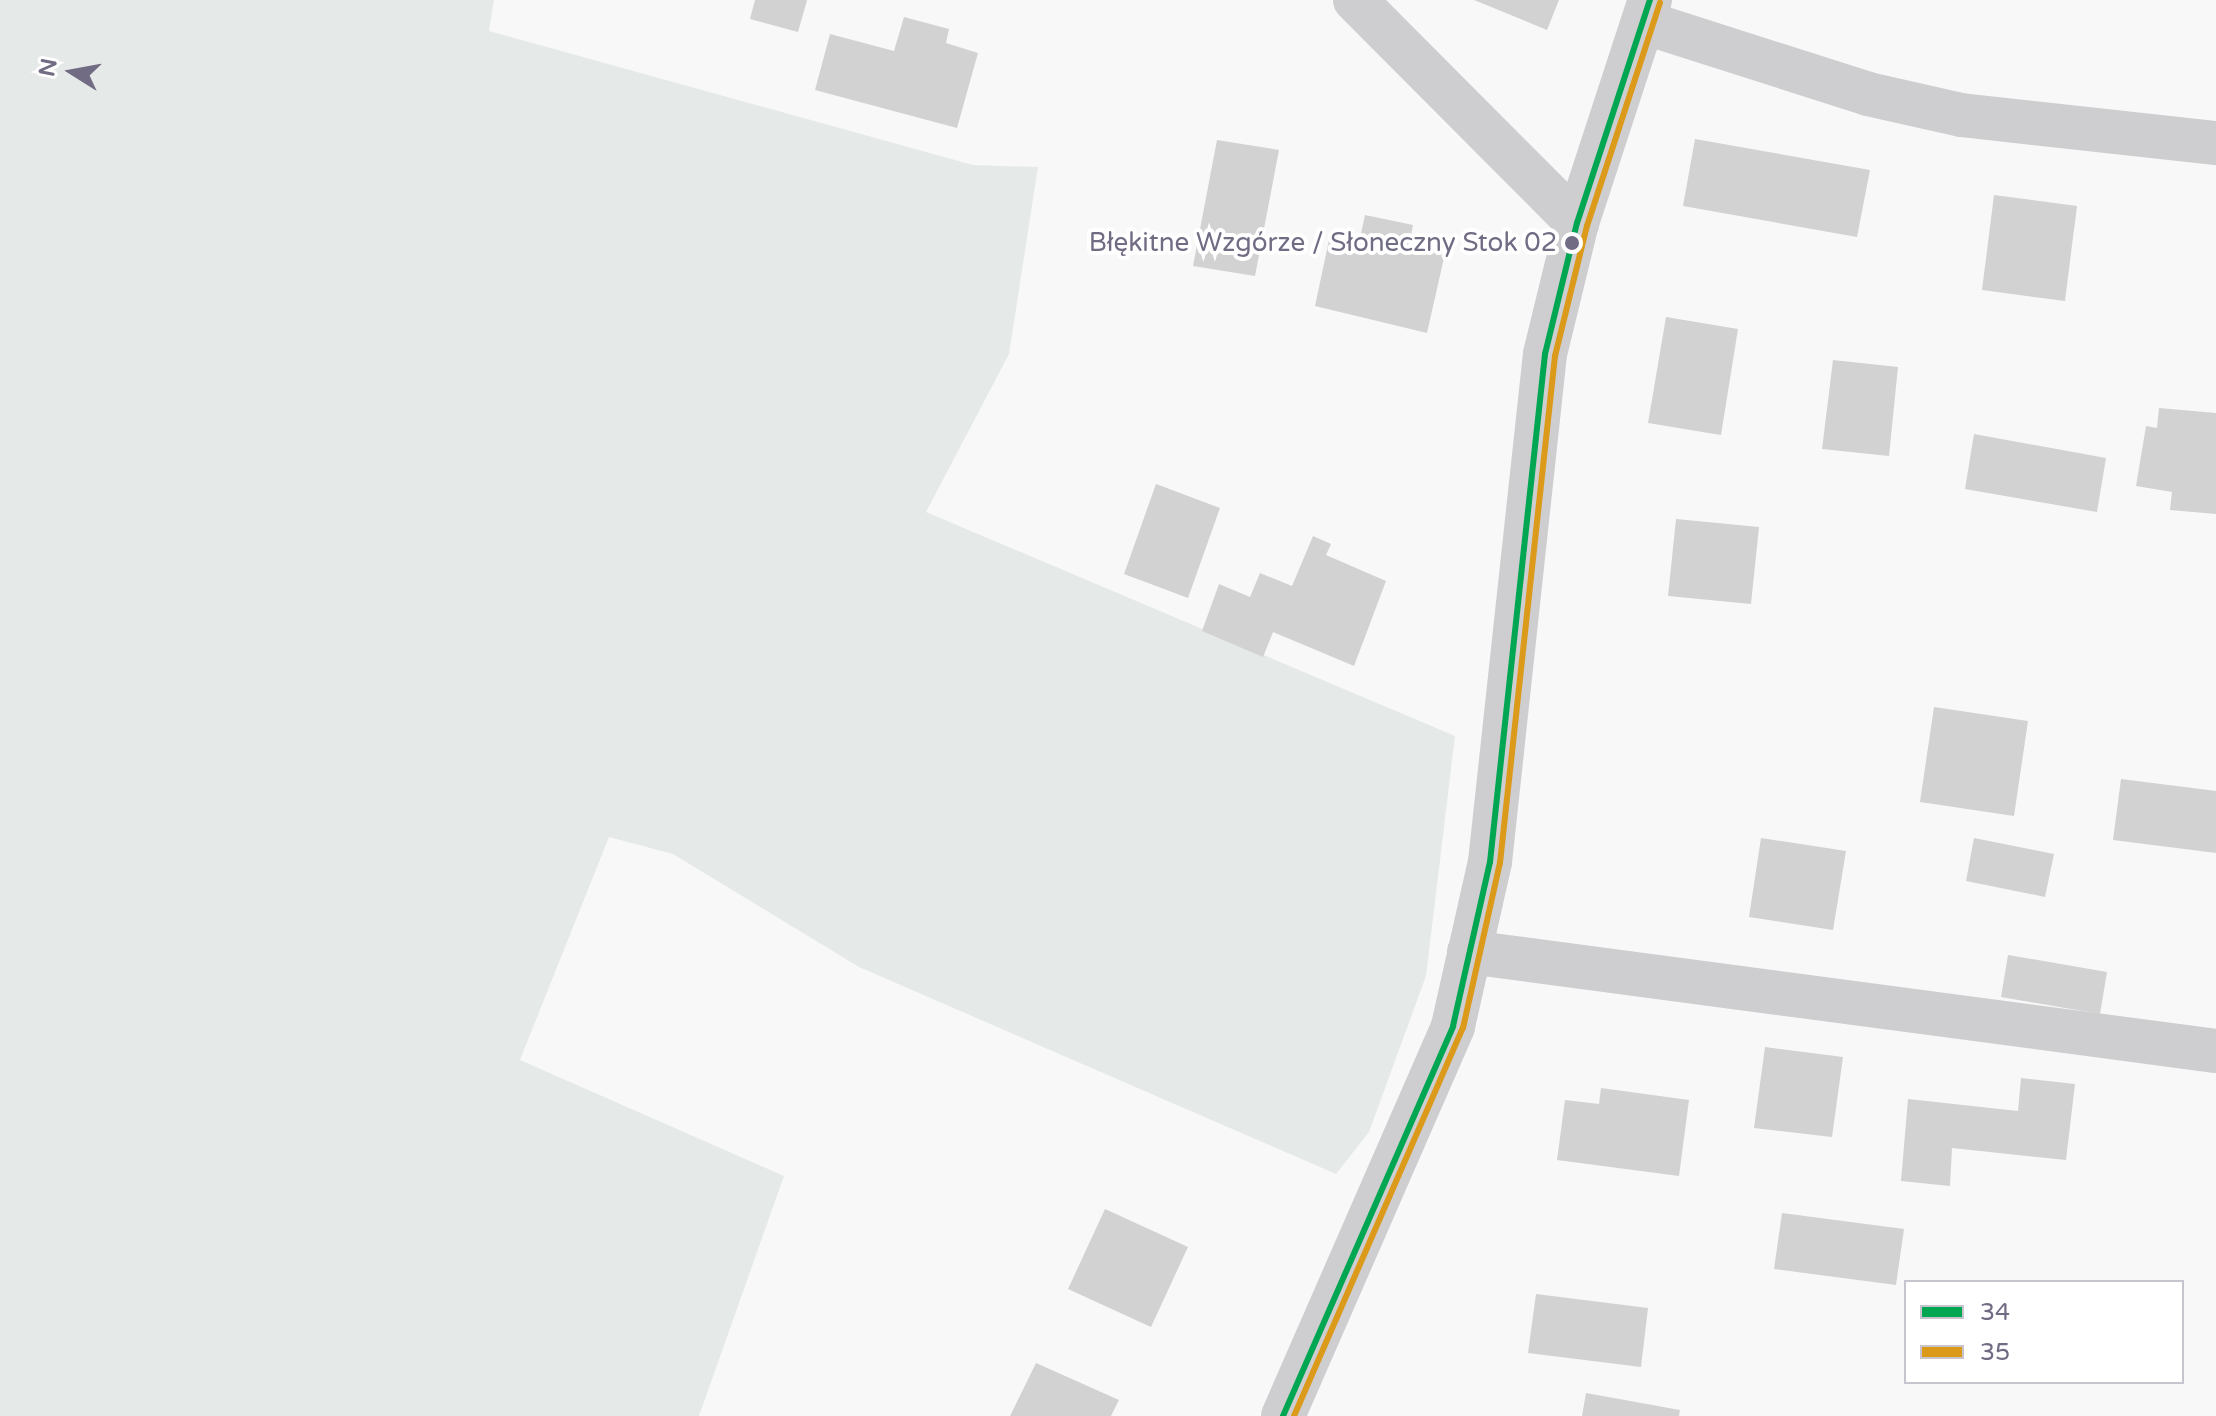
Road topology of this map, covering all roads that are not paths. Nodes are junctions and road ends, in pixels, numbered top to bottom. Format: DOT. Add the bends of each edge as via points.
graph roads {
  1 [pos="1355,0"];
  2 [pos="1646,11"];
  3 [pos="2216,143"];
  4 [pos="1577,223"];
  5 [pos="1469,952"];
  6 [pos="2216,1051"];
  7 [pos="1283,1416"];
  1 -- 4 [label="street"];
  2 -- 3 [label="street" via="1868,94 1961,115"];
  2 -- 4 [label="street"];
  4 -- 5 [label="street" via="1528,469 1490,862"];
  5 -- 6 [label="street"];
  5 -- 7 [label="street" via="1453,1026"];
}
